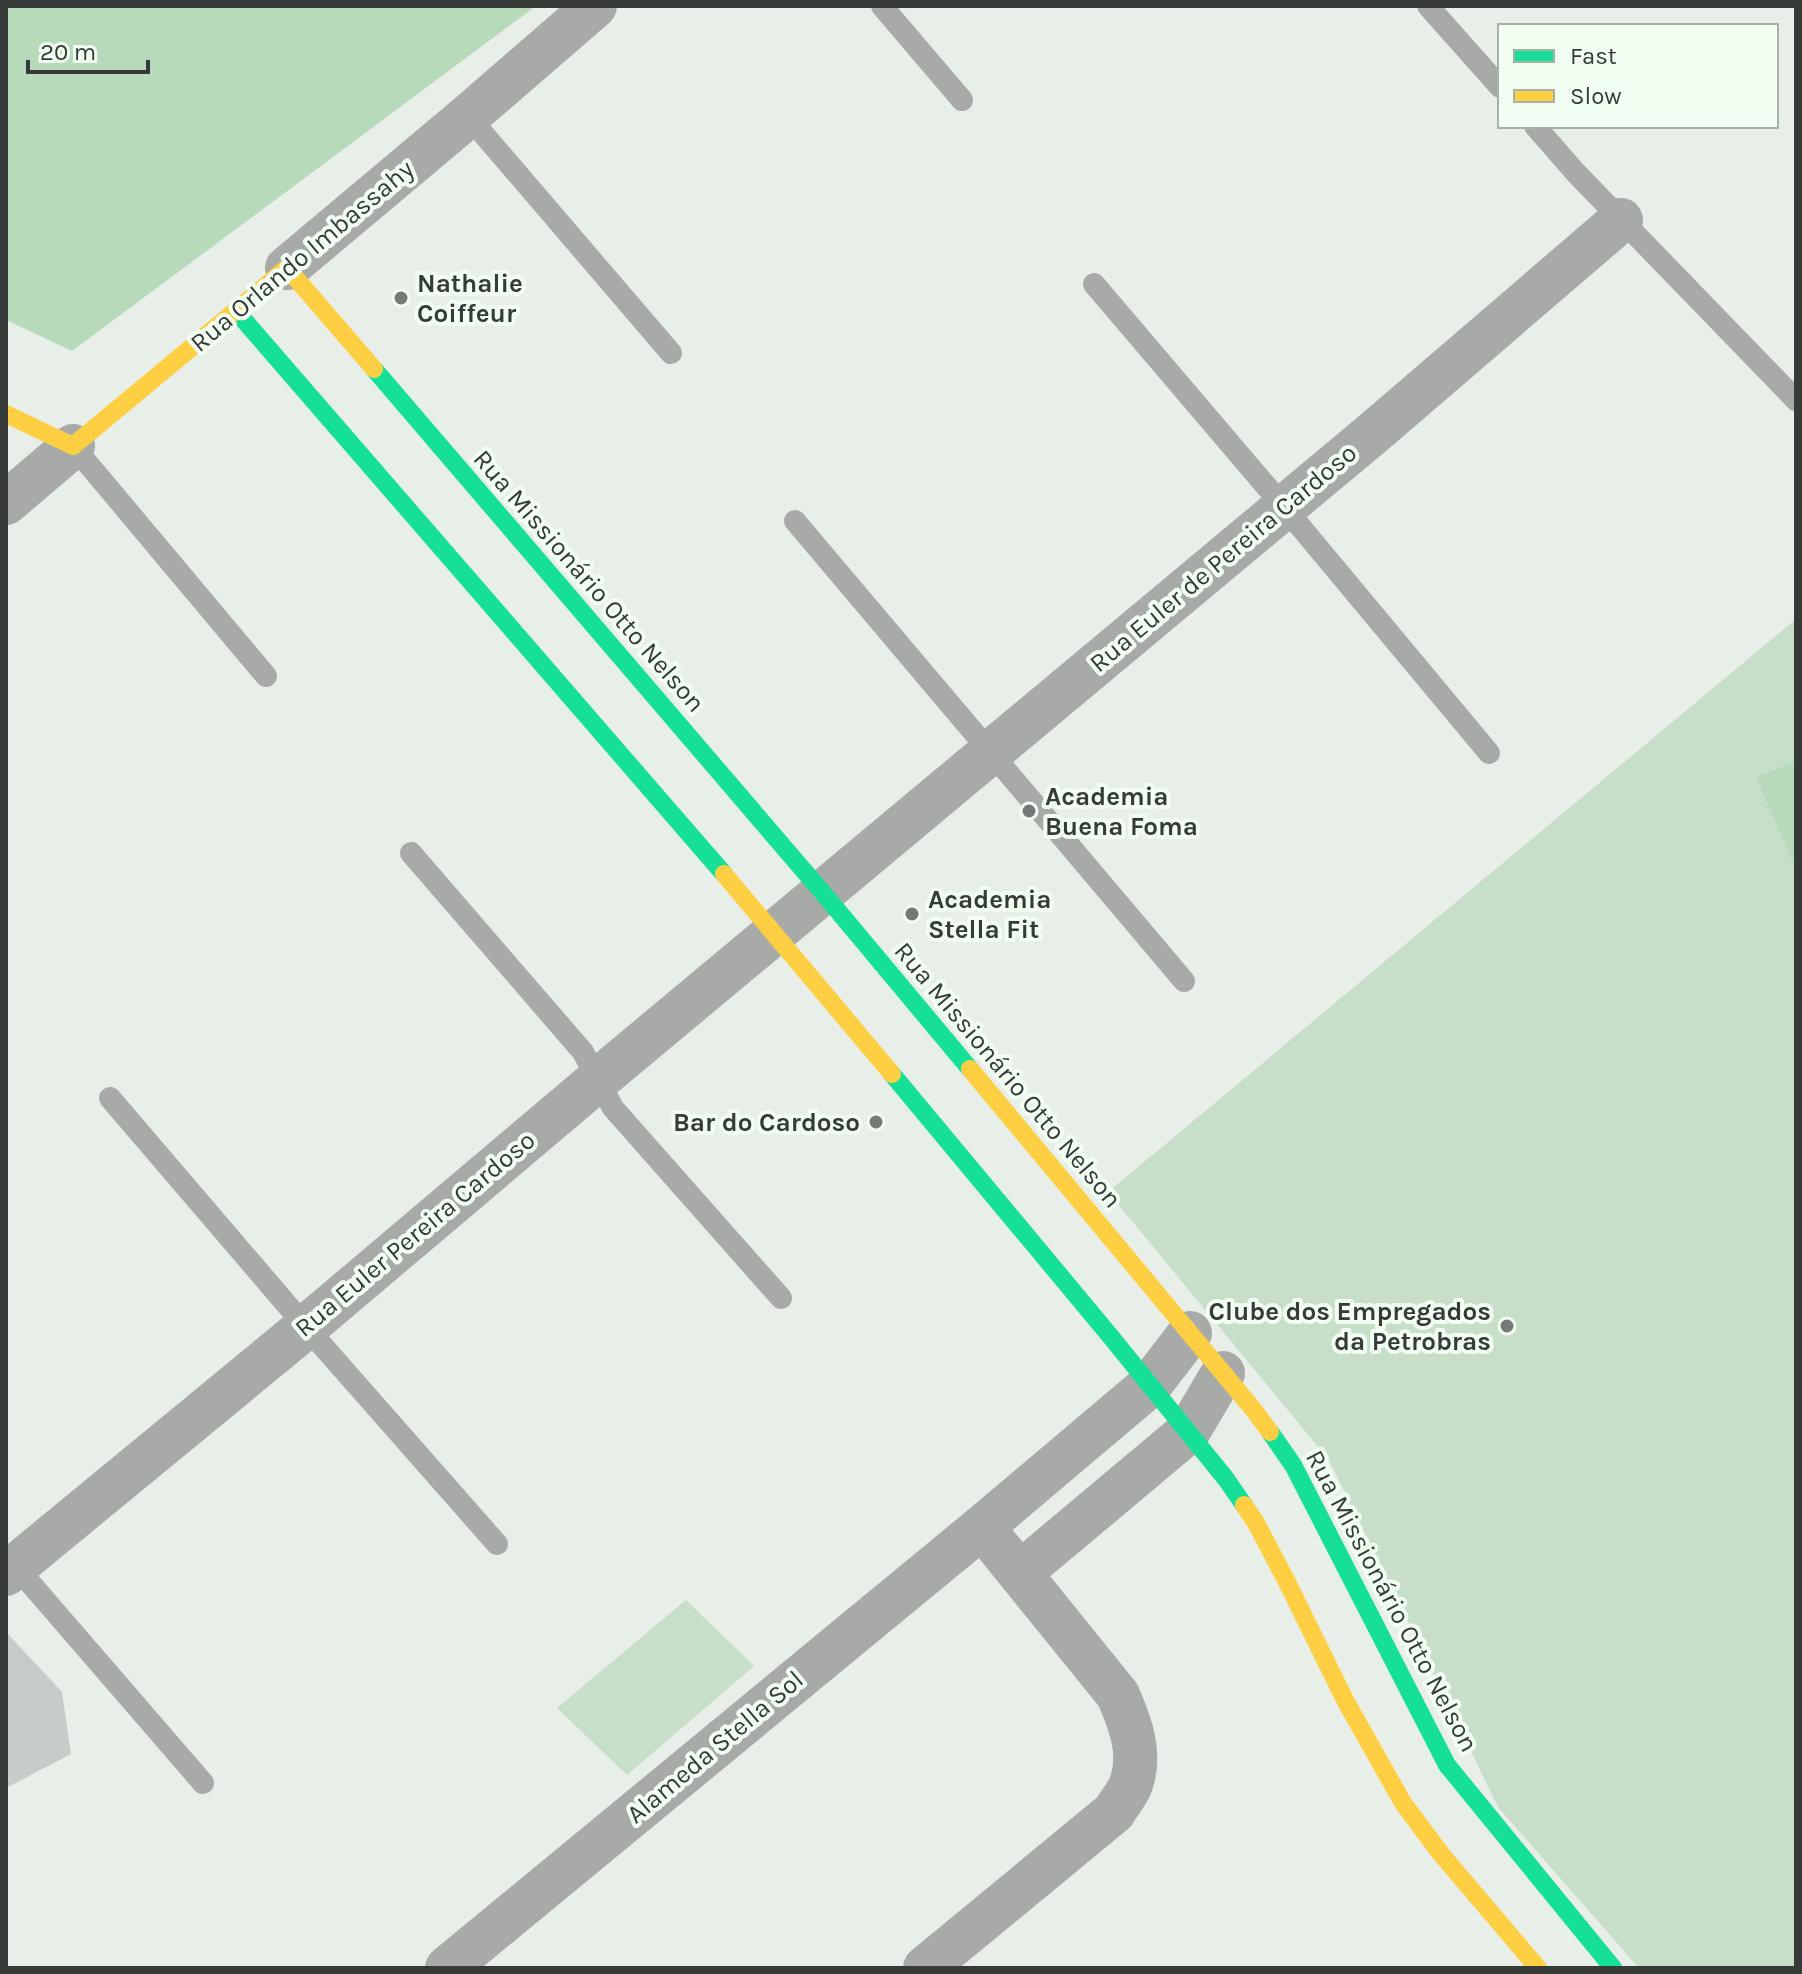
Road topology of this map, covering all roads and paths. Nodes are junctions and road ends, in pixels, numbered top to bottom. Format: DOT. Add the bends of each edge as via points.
graph roads {
  1 [pos="595,6"];
  2 [pos="882,6"];
  3 [pos="1428,6"];
  4 [pos="1498,85"];
  5 [pos="962,100"];
  6 [pos="468,116"];
  7 [pos="1537,128"];
  8 [pos="1621,220"];
  9 [pos="287,268"];
  10 [pos="1094,284"];
  11 [pos="236,311"];
  12 [pos="671,353"];
  13 [pos="1796,400"];
  14 [pos="6,414"];
  15 [pos="73,446"];
  16 [pos="6,503"];
  17 [pos="1284,507"];
  18 [pos="795,521"];
  19 [pos="266,676"];
  20 [pos="989,752"];
  21 [pos="1489,753"];
  22 [pos="411,853"];
  23 [pos="823,893"];
  24 [pos="775,934"];
  25 [pos="1184,981"];
  26 [pos="599,1079"];
  27 [pos="110,1098"];
  28 [pos="781,1298"];
  29 [pos="306,1327"];
  30 [pos="1190,1333"];
  31 [pos="1223,1373"];
  32 [pos="1150,1385"];
  33 [pos="1188,1432"];
  34 [pos="982,1527"];
  35 [pos="497,1544"];
  36 [pos="9,1565"];
  37 [pos="1020,1573"];
  38 [pos="203,1783"];
  39 [pos="447,1968"];
  40 [pos="925,1968"];
  41 [pos="1538,1968"];
  42 [pos="1613,1968"];
  1 -- 6 [label="street, Rua Orlando Imbassahy"];
  2 -- 5 [label="lane"];
  3 -- 4 [label="lane"];
  6 -- 9 [label="street, Rua Orlando Imbassahy"];
  6 -- 12 [label="lane"];
  7 -- 8 [label="lane"];
  8 -- 13 [label="lane"];
  8 -- 17 [label="street, Rua Euler de Pereira Cardoso"];
  9 -- 11 [label="street, Rua Orlando Imbassahy"];
  9 -- 23 [label="street, Rua Missionário Otto Nelson"];
  10 -- 17 [label="lane"];
  11 -- 15 [label="street, Rua Orlando Imbassahy"];
  11 -- 24 [label="street"];
  14 -- 15 [label="street"];
  15 -- 16 [label="street, Rua Orlando Imbassahy"];
  15 -- 19 [label="lane"];
  17 -- 20 [label="street, Rua Euler de Pereira Cardoso"];
  17 -- 21 [label="lane"];
  18 -- 20 [label="lane"];
  20 -- 23 [label="street, Rua Euler de Pereira Cardoso"];
  20 -- 25 [label="lane"];
  22 -- 26 [label="lane" via="583,1052"];
  23 -- 24 [label="street, Rua Euler Pereira Cardoso"];
  23 -- 30 [label="street, Rua Missionário Otto Nelson"];
  24 -- 26 [label="street, Rua Euler Pereira Cardoso"];
  24 -- 32 [label="street"];
  26 -- 28 [label="lane" via="613,1108"];
  26 -- 29 [label="street, Rua Euler Pereira Cardoso"];
  27 -- 29 [label="lane"];
  29 -- 35 [label="lane"];
  29 -- 36 [label="street, Rua Euler Pereira Cardoso"];
  30 -- 31 [label="street, Rua Missionário Otto Nelson"];
  30 -- 32 [label="street, Alameda Stella Sol"];
  31 -- 33 [label="street"];
  31 -- 42 [label="street, Rua Missionário Otto Nelson" via="1293,1465 1447,1765"];
  32 -- 33 [label="street"];
  32 -- 34 [label="street, Alameda Stella Sol"];
  33 -- 37 [label="street"];
  33 -- 41 [label="street" via="1256,1523 1403,1803"];
  34 -- 37 [label="street"];
  34 -- 39 [label="street, Alameda Stella Sol"];
  36 -- 38 [label="lane"];
  37 -- 40 [label="street" via="1118,1695 1131,1724 1136,1757 1131,1785 1114,1812"];
}
